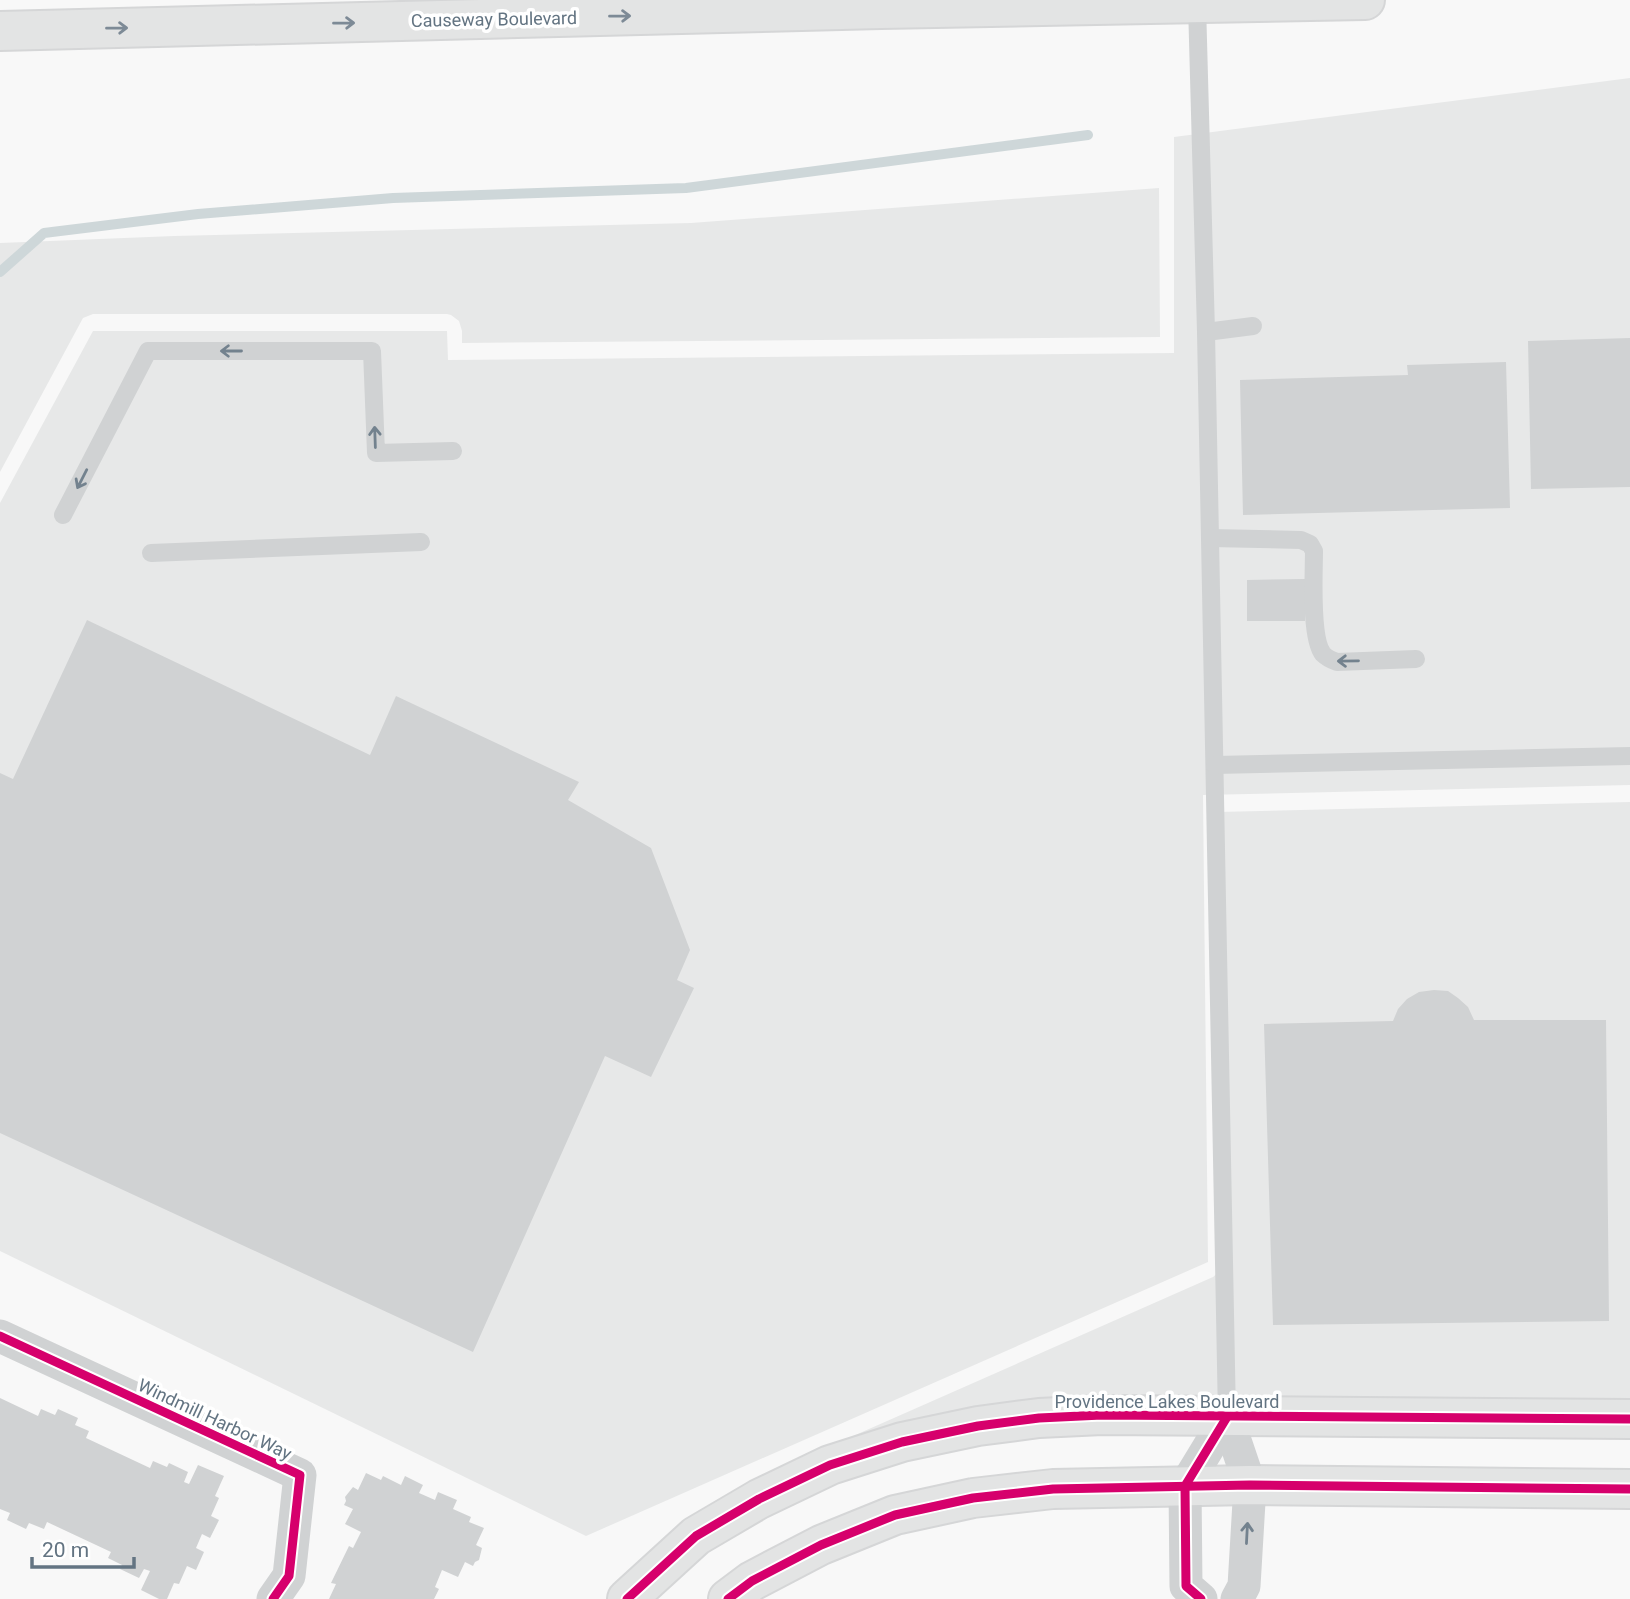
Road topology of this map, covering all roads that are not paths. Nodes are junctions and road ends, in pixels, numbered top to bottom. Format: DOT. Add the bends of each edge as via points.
graph roads {
  1 [pos="1365,0"];
  2 [pos="1198,4"];
  3 [pos="0,31"];
  4 [pos="1253,326"];
  5 [pos="1206,332"];
  6 [pos="453,451"];
  7 [pos="63,515"];
  8 [pos="1210,538"];
  9 [pos="421,542"];
  10 [pos="151,552"];
  11 [pos="1416,659"];
  12 [pos="1630,756"];
  13 [pos="1215,765"];
  14 [pos="0,1336"];
  15 [pos="1227,1416"];
  16 [pos="1630,1419"];
  17 [pos="1250,1485"];
  18 [pos="1185,1486"];
  19 [pos="1630,1489"];
  20 [pos="273,1599"];
  21 [pos="627,1599"];
  22 [pos="729,1599"];
  23 [pos="1201,1599"];
  24 [pos="1237,1599"];
  1 -- 2 [label="street, Causeway Boulevard"];
  3 -- 2 [label="street, Causeway Boulevard, one-way"];
  2 -- 5 [label="lane"];
  4 -- 5 [label="lane"];
  5 -- 8 [label="lane"];
  6 -- 7 [label="lane, one-way" via="376,453 372,351 148,351"];
  11 -- 8 [label="lane, one-way" via="1337,662 1321,652 1315,632 1314,551 1310,544"];
  8 -- 13 [label="lane"];
  9 -- 10 [label="lane"];
  12 -- 13 [label="lane"];
  13 -- 15 [label="lane"];
  14 -- 20 [label="street, Windmill Harbor Way" via="299,1475 289,1576"];
  15 -- 16 [label="street, Providence Lakes Boulevard"];
  15 -- 17 [label="street"];
  15 -- 18 [label="street"];
  15 -- 21 [label="street, Providence Lakes Boulevard" via="1039,1418 902,1442 830,1465 759,1499 696,1536"];
  17 -- 18 [label="street"];
  17 -- 19 [label="street"];
  24 -- 17 [label="street, one-way" via="1244,1586"];
  18 -- 22 [label="street" via="1052,1489 973,1497 895,1516 821,1545 752,1581"];
  18 -- 23 [label="street" via="1186,1586"];
}
